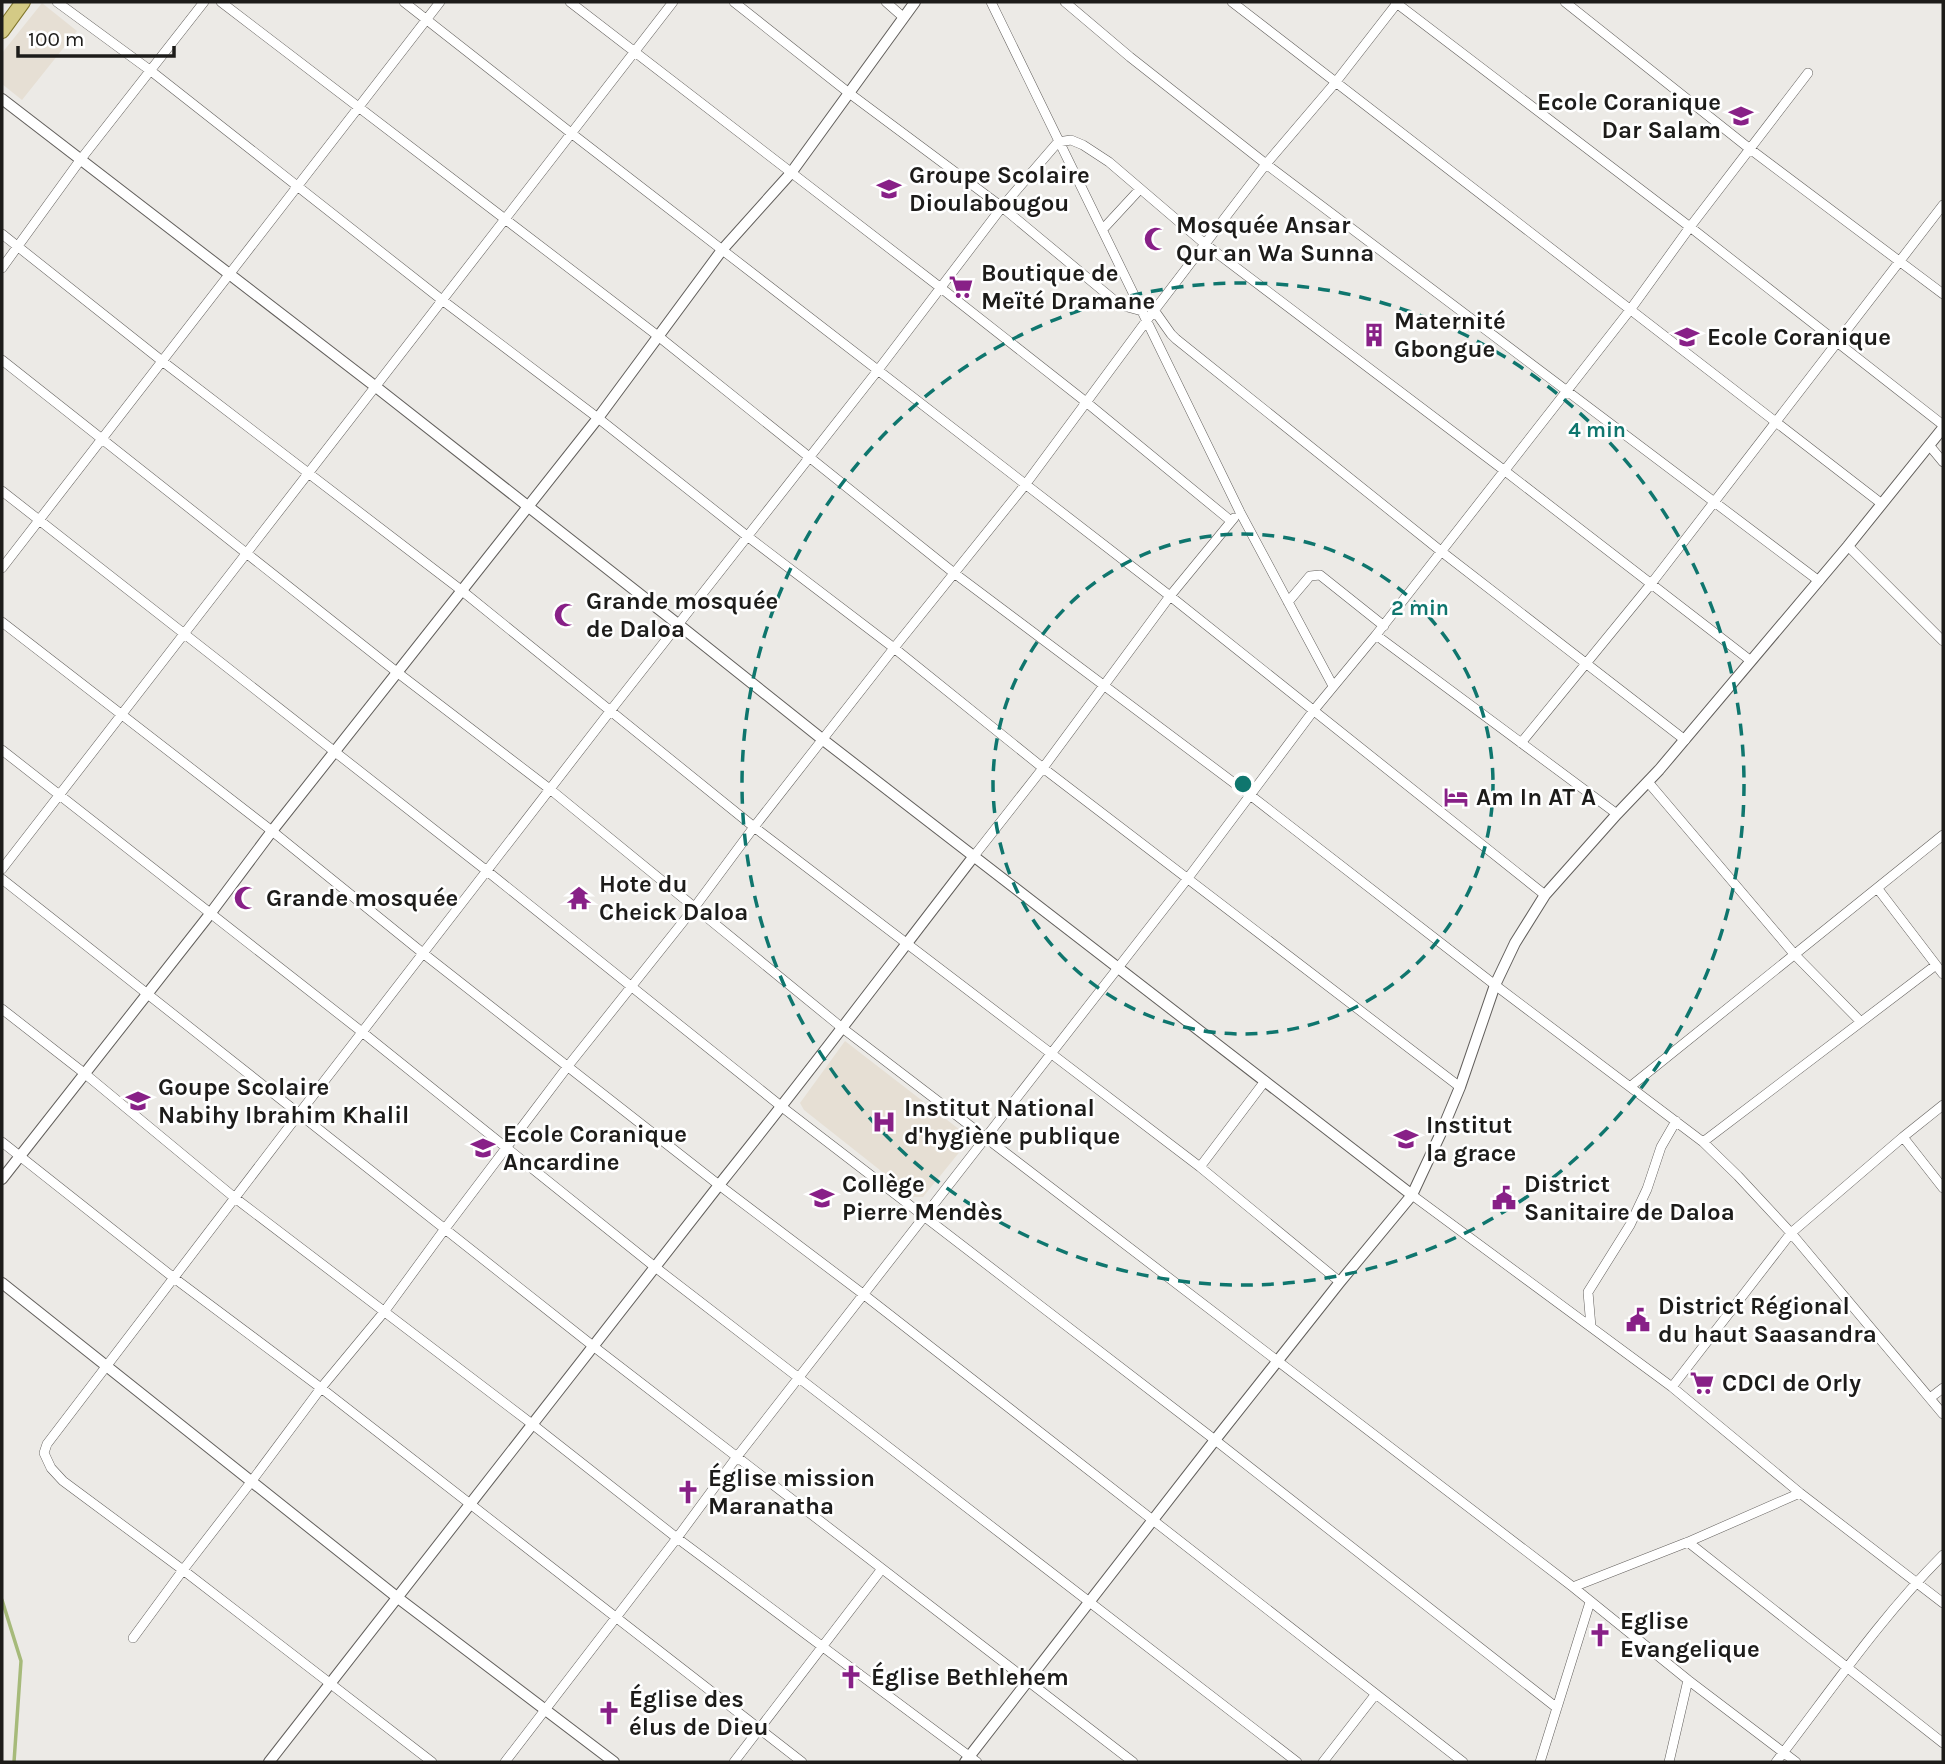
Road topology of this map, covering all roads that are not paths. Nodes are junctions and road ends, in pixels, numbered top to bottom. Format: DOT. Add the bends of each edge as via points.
graph roads {
  1 [pos="23,2"];
  2 [pos="57,2"];
  3 [pos="204,2"];
  4 [pos="221,2"];
  5 [pos="404,2"];
  6 [pos="440,2"];
  7 [pos="570,2"];
  8 [pos="673,2"];
  9 [pos="733,2"];
  10 [pos="886,2"];
  11 [pos="915,2"];
  12 [pos="991,2"];
  13 [pos="1065,2"];
  14 [pos="1232,2"];
  15 [pos="1397,2"];
  16 [pos="1565,2"];
  17 [pos="903,17"];
  18 [pos="427,19"];
  19 [pos="2,31"];
  20 [pos="635,52"];
  21 [pos="151,71"];
  22 [pos="1808,73"];
  23 [pos="1335,83"];
  24 [pos="849,93"];
  25 [pos="2,99"];
  26 [pos="359,108"];
  27 [pos="571,133"];
  28 [pos="1058,142"];
  29 [pos="1750,149"];
  30 [pos="81,159"];
  31 [pos="1266,164"];
  32 [pos="791,173"];
  33 [pos="297,185"];
  34 [pos="1140,189"];
  35 [pos="1943,205"];
  36 [pos="1002,207"];
  37 [pos="505,220"];
  38 [pos="1690,227"];
  39 [pos="1103,229"];
  40 [pos="2,234"];
  41 [pos="1205,244"];
  42 [pos="18,246"];
  43 [pos="722,250"];
  44 [pos="1900,262"];
  45 [pos="2,268"];
  46 [pos="229,275"];
  47 [pos="941,288"];
  48 [pos="1943,294"];
  49 [pos="442,300"];
  50 [pos="1154,310"];
  51 [pos="1630,310"];
  52 [pos="1145,315"];
  53 [pos="658,336"];
  54 [pos="1838,342"];
  55 [pos="2,360"];
  56 [pos="162,361"];
  57 [pos="878,370"];
  58 [pos="376,387"];
  59 [pos="1567,390"];
  60 [pos="1086,402"];
  61 [pos="598,418"];
  62 [pos="1776,422"];
  63 [pos="1943,426"];
  64 [pos="101,438"];
  65 [pos="1929,445"];
  66 [pos="810,456"];
  67 [pos="1943,462"];
  68 [pos="1505,471"];
  69 [pos="309,473"];
  70 [pos="1025,485"];
  71 [pos="2,491"];
  72 [pos="1715,502"];
  73 [pos="1882,504"];
  74 [pos="527,506"];
  75 [pos="1240,512"];
  76 [pos="39,521"];
  77 [pos="1231,521"];
  78 [pos="747,536"];
  79 [pos="1848,546"];
  80 [pos="247,552"];
  81 [pos="1442,552"];
  82 [pos="2,568"];
  83 [pos="954,573"];
  84 [pos="1819,581"];
  85 [pos="1651,584"];
  86 [pos="461,590"];
  87 [pos="1170,596"];
  88 [pos="1288,602"];
  89 [pos="2,622"];
  90 [pos="679,625"];
  91 [pos="1384,626"];
  92 [pos="183,633"];
  93 [pos="1377,635"];
  94 [pos="1943,640"];
  95 [pos="894,648"];
  96 [pos="1751,661"];
  97 [pos="1586,663"];
  98 [pos="398,673"];
  99 [pos="1104,685"];
  100 [pos="1333,686"];
  101 [pos="611,710"];
  102 [pos="1314,710"];
  103 [pos="121,716"];
  104 [pos="822,739"];
  105 [pos="1685,740"];
  106 [pos="1521,743"];
  107 [pos="2,750"];
  108 [pos="334,752"];
  109 [pos="1043,768"];
  110 [pos="1648,782"];
  111 [pos="551,790"];
  112 [pos="60,795"];
  113 [pos="1250,795"];
  114 [pos="1617,814"];
  115 [pos="754,827"];
  116 [pos="272,831"];
  117 [pos="1943,835"];
  118 [pos="974,856"];
  119 [pos="2,869"];
  120 [pos="487,871"];
  121 [pos="1188,878"];
  122 [pos="2,879"];
  123 [pos="1878,889"];
  124 [pos="1545,895"];
  125 [pos="694,908"];
  126 [pos="210,914"];
  127 [pos="906,944"];
  128 [pos="424,954"];
  129 [pos="1795,955"];
  130 [pos="1936,965"];
  131 [pos="1118,968"];
  132 [pos="1943,974"];
  133 [pos="1494,985"];
  134 [pos="631,986"];
  135 [pos="146,994"];
  136 [pos="2,1009"];
  137 [pos="1861,1022"];
  138 [pos="841,1027"];
  139 [pos="362,1032"];
  140 [pos="1052,1052"];
  141 [pos="568,1066"];
  142 [pos="83,1073"];
  143 [pos="1265,1081"];
  144 [pos="1631,1086"];
  145 [pos="1460,1087"];
  146 [pos="1943,1105"];
  147 [pos="782,1107"];
  148 [pos="298,1115"];
  149 [pos="1676,1121"];
  150 [pos="1903,1137"];
  151 [pos="985,1138"];
  152 [pos="2,1142"];
  153 [pos="1703,1142"];
  154 [pos="507,1148"];
  155 [pos="19,1156"];
  156 [pos="1200,1167"];
  157 [pos="2,1179"];
  158 [pos="719,1185"];
  159 [pos="1943,1188"];
  160 [pos="1412,1195"];
  161 [pos="235,1198"];
  162 [pos="922,1216"];
  163 [pos="443,1230"];
  164 [pos="1791,1233"];
  165 [pos="656,1267"];
  166 [pos="174,1278"];
  167 [pos="1340,1282"];
  168 [pos="2,1283"];
  169 [pos="863,1294"];
  170 [pos="384,1312"];
  171 [pos="1591,1327"];
  172 [pos="593,1346"];
  173 [pos="1278,1361"];
  174 [pos="106,1365"];
  175 [pos="800,1377"];
  176 [pos="1672,1387"];
  177 [pos="321,1388"];
  178 [pos="1943,1388"];
  179 [pos="1930,1398"];
  180 [pos="1943,1414"];
  181 [pos="532,1424"];
  182 [pos="1215,1440"];
  183 [pos="736,1458"];
  184 [pos="251,1482"];
  185 [pos="1800,1493"];
  186 [pos="470,1504"];
  187 [pos="1153,1520"];
  188 [pos="677,1538"];
  189 [pos="1688,1542"];
  190 [pos="1943,1555"];
  191 [pos="183,1570"];
  192 [pos="881,1570"];
  193 [pos="1916,1582"];
  194 [pos="1573,1587"];
  195 [pos="398,1598"];
  196 [pos="1091,1602"];
  197 [pos="1590,1602"];
  198 [pos="1943,1604"];
  199 [pos="615,1616"];
  200 [pos="133,1638"];
  201 [pos="823,1647"];
  202 [pos="1846,1667"];
  203 [pos="1029,1681"];
  204 [pos="1688,1681"];
  205 [pos="330,1685"];
  206 [pos="1375,1695"];
  207 [pos="1557,1708"];
  208 [pos="545,1709"];
  209 [pos="758,1730"];
  210 [pos="1943,1743"];
  211 [pos="1783,1752"];
  212 [pos="971,1760"];
  213 [pos="269,1762"];
  214 [pos="432,1762"];
  215 [pos="505,1762"];
  216 [pos="614,1762"];
  217 [pos="734,1762"];
  218 [pos="802,1762"];
  219 [pos="1133,1762"];
  220 [pos="1297,1762"];
  221 [pos="1323,1762"];
  222 [pos="1463,1762"];
  223 [pos="1540,1762"];
  224 [pos="1669,1762"];
  225 [pos="1776,1762"];
  226 [pos="1796,1762"];
  1 -- 19 [label="main road"];
  2 -- 21 [label="street"];
  3 -- 21 [label="street"];
  4 -- 26 [label="street"];
  5 -- 18 [label="street"];
  6 -- 18 [label="street"];
  7 -- 20 [label="street"];
  8 -- 20 [label="street"];
  9 -- 24 [label="street"];
  10 -- 17 [label="street"];
  11 -- 17 [label="street"];
  12 -- 28 [label="street"];
  13 -- 31 [label="street"];
  14 -- 23 [label="street"];
  15 -- 23 [label="street"];
  15 -- 38 [label="street"];
  16 -- 29 [label="street"];
  17 -- 24 [label="street"];
  18 -- 26 [label="street"];
  18 -- 27 [label="street"];
  20 -- 27 [label="street"];
  20 -- 32 [label="street"];
  21 -- 30 [label="street"];
  21 -- 33 [label="street"];
  22 -- 29 [label="street"];
  23 -- 31 [label="street"];
  23 -- 51 [label="street"];
  24 -- 32 [label="street"];
  24 -- 36 [label="street"];
  25 -- 30 [label="street"];
  26 -- 33 [label="street"];
  26 -- 37 [label="street"];
  27 -- 37 [label="street"];
  27 -- 43 [label="street"];
  28 -- 34 [label="street" via="1071,140 1083,145"];
  28 -- 36 [label="street"];
  28 -- 39 [label="street"];
  29 -- 38 [label="street"];
  29 -- 44 [label="street"];
  30 -- 42 [label="street"];
  30 -- 46 [label="street"];
  31 -- 41 [label="street"];
  31 -- 59 [label="street"];
  32 -- 43 [label="street"];
  32 -- 47 [label="street"];
  33 -- 46 [label="street"];
  33 -- 49 [label="street"];
  34 -- 39 [label="street"];
  34 -- 41 [label="street"];
  35 -- 44 [label="street"];
  36 -- 47 [label="street"];
  36 -- 52 [label="street" via="1120,306"];
  37 -- 49 [label="street"];
  37 -- 53 [label="street"];
  38 -- 51 [label="street"];
  38 -- 54 [label="street"];
  39 -- 52 [label="street"];
  40 -- 42 [label="street"];
  41 -- 50 [label="street"];
  41 -- 68 [label="street"];
  42 -- 45 [label="street"];
  42 -- 56 [label="street"];
  43 -- 53 [label="street"];
  43 -- 57 [label="street"];
  44 -- 48 [label="street"];
  44 -- 54 [label="street"];
  46 -- 56 [label="street"];
  46 -- 58 [label="street"];
  47 -- 57 [label="street"];
  47 -- 60 [label="street"];
  49 -- 58 [label="street"];
  49 -- 61 [label="street"];
  50 -- 52 [label="street"];
  50 -- 81 [label="street" via="1176,339"];
  51 -- 59 [label="street"];
  51 -- 62 [label="street"];
  52 -- 60 [label="street"];
  52 -- 75 [label="street"];
  53 -- 61 [label="street"];
  53 -- 66 [label="street"];
  54 -- 62 [label="street"];
  54 -- 63 [label="street"];
  55 -- 64 [label="street"];
  56 -- 64 [label="street"];
  56 -- 69 [label="street"];
  57 -- 66 [label="street"];
  57 -- 70 [label="street"];
  58 -- 69 [label="street"];
  58 -- 74 [label="street"];
  59 -- 68 [label="street"];
  59 -- 72 [label="street"];
  60 -- 70 [label="street"];
  60 -- 77 [label="street"];
  61 -- 74 [label="street"];
  61 -- 78 [label="street"];
  62 -- 72 [label="street"];
  62 -- 73 [label="street"];
  63 -- 65 [label="street"];
  64 -- 76 [label="street"];
  64 -- 80 [label="street"];
  65 -- 67 [label="street"];
  65 -- 73 [label="street"];
  66 -- 78 [label="street"];
  66 -- 83 [label="street"];
  68 -- 81 [label="street"];
  68 -- 85 [label="street"];
  69 -- 80 [label="street"];
  69 -- 86 [label="street"];
  70 -- 83 [label="street"];
  70 -- 87 [label="street"];
  71 -- 76 [label="street"];
  72 -- 84 [label="street"];
  72 -- 85 [label="street"];
  73 -- 79 [label="street"];
  74 -- 86 [label="street"];
  74 -- 90 [label="street"];
  75 -- 77 [label="street"];
  75 -- 88 [label="street"];
  76 -- 82 [label="street"];
  76 -- 92 [label="street"];
  77 -- 87 [label="street"];
  78 -- 90 [label="street"];
  78 -- 95 [label="street"];
  79 -- 84 [label="street"];
  79 -- 94 [label="street"];
  80 -- 92 [label="street"];
  80 -- 98 [label="street"];
  81 -- 91 [label="street"];
  81 -- 97 [label="street"];
  83 -- 95 [label="street"];
  83 -- 99 [label="street"];
  84 -- 96 [label="street"];
  85 -- 96 [label="street"];
  85 -- 97 [label="street"];
  86 -- 98 [label="street"];
  86 -- 101 [label="street"];
  87 -- 99 [label="street"];
  87 -- 102 [label="street"];
  88 -- 91 [label="street" via="1310,576 1320,575"];
  88 -- 100 [label="street"];
  89 -- 103 [label="street"];
  90 -- 101 [label="street"];
  90 -- 104 [label="street"];
  91 -- 93 [label="street"];
  92 -- 103 [label="street"];
  92 -- 108 [label="street"];
  93 -- 100 [label="street"];
  93 -- 106 [label="street"];
  95 -- 104 [label="street"];
  95 -- 109 [label="street"];
  96 -- 105 [label="street"];
  97 -- 105 [label="street"];
  97 -- 106 [label="street"];
  98 -- 108 [label="street"];
  98 -- 111 [label="street"];
  99 -- 109 [label="street"];
  99 -- 113 [label="street"];
  100 -- 102 [label="street"];
  101 -- 111 [label="street"];
  101 -- 115 [label="street"];
  102 -- 113 [label="street"];
  102 -- 124 [label="street"];
  103 -- 112 [label="street"];
  103 -- 116 [label="street"];
  104 -- 115 [label="street"];
  104 -- 118 [label="street"];
  105 -- 110 [label="street"];
  106 -- 114 [label="street"];
  107 -- 112 [label="street"];
  108 -- 116 [label="street"];
  108 -- 120 [label="street"];
  109 -- 118 [label="street"];
  109 -- 121 [label="street"];
  110 -- 114 [label="street"];
  110 -- 129 [label="street"];
  111 -- 120 [label="street"];
  111 -- 125 [label="street"];
  112 -- 119 [label="street"];
  112 -- 126 [label="street"];
  113 -- 121 [label="street"];
  113 -- 133 [label="street"];
  114 -- 124 [label="street"];
  115 -- 125 [label="street"];
  115 -- 127 [label="street"];
  116 -- 126 [label="street"];
  116 -- 128 [label="street"];
  117 -- 123 [label="street"];
  118 -- 127 [label="street"];
  118 -- 131 [label="street"];
  120 -- 128 [label="street"];
  120 -- 134 [label="street"];
  121 -- 131 [label="street"];
  121 -- 145 [label="street"];
  122 -- 135 [label="street"];
  123 -- 129 [label="street"];
  123 -- 130 [label="street"];
  124 -- 133 [label="street"];
  125 -- 134 [label="street"];
  125 -- 138 [label="street"];
  126 -- 135 [label="street"];
  126 -- 139 [label="street"];
  127 -- 138 [label="street"];
  127 -- 140 [label="street"];
  128 -- 139 [label="street"];
  128 -- 141 [label="street"];
  129 -- 137 [label="street"];
  129 -- 144 [label="street"];
  130 -- 132 [label="street"];
  130 -- 137 [label="street"];
  131 -- 140 [label="street"];
  131 -- 143 [label="street"];
  133 -- 144 [label="street"];
  133 -- 145 [label="street"];
  134 -- 141 [label="street"];
  134 -- 147 [label="street"];
  135 -- 142 [label="street"];
  135 -- 148 [label="street"];
  136 -- 142 [label="street"];
  137 -- 153 [label="street"];
  138 -- 147 [label="street"];
  138 -- 151 [label="street"];
  139 -- 148 [label="street"];
  139 -- 154 [label="street"];
  140 -- 151 [label="street"];
  140 -- 156 [label="street"];
  141 -- 154 [label="street"];
  141 -- 158 [label="street"];
  142 -- 155 [label="street"];
  142 -- 161 [label="street"];
  143 -- 156 [label="street"];
  143 -- 160 [label="street"];
  144 -- 149 [label="street"];
  145 -- 160 [label="street"];
  146 -- 150 [label="street"];
  147 -- 158 [label="street"];
  147 -- 162 [label="street"];
  148 -- 161 [label="street"];
  148 -- 163 [label="street"];
  149 -- 153 [label="street"];
  149 -- 171 [label="street" via="1630,1225 1588,1292"];
  150 -- 159 [label="street"];
  150 -- 164 [label="street"];
  151 -- 162 [label="street"];
  151 -- 173 [label="street"];
  152 -- 155 [label="street"];
  153 -- 164 [label="street"];
  154 -- 163 [label="street"];
  154 -- 165 [label="street"];
  155 -- 157 [label="street"];
  155 -- 166 [label="street"];
  156 -- 167 [label="street"];
  158 -- 165 [label="street"];
  158 -- 169 [label="street"];
  160 -- 167 [label="street"];
  160 -- 171 [label="street"];
  161 -- 166 [label="street"];
  161 -- 170 [label="street"];
  162 -- 169 [label="street"];
  162 -- 182 [label="street"];
  163 -- 170 [label="street"];
  163 -- 172 [label="street"];
  164 -- 176 [label="street"];
  164 -- 179 [label="street"];
  165 -- 172 [label="street"];
  165 -- 175 [label="street"];
  166 -- 174 [label="street"];
  166 -- 177 [label="street"];
  167 -- 173 [label="street"];
  168 -- 174 [label="street"];
  169 -- 175 [label="street"];
  169 -- 187 [label="street"];
  170 -- 177 [label="street"];
  170 -- 181 [label="street"];
  171 -- 176 [label="street"];
  172 -- 181 [label="street"];
  172 -- 183 [label="street"];
  173 -- 182 [label="street"];
  173 -- 194 [label="street"];
  174 -- 184 [label="street"];
  174 -- 191 [label="street" via="44,1453 63,1480"];
  175 -- 183 [label="street"];
  175 -- 196 [label="street"];
  176 -- 185 [label="street"];
  177 -- 184 [label="street"];
  177 -- 186 [label="street"];
  178 -- 179 [label="street"];
  179 -- 180 [label="street"];
  181 -- 186 [label="street"];
  181 -- 188 [label="street"];
  182 -- 187 [label="street"];
  182 -- 207 [label="street"];
  183 -- 188 [label="street"];
  183 -- 192 [label="street"];
  184 -- 191 [label="street"];
  184 -- 195 [label="street"];
  185 -- 189 [label="street"];
  185 -- 193 [label="street"];
  186 -- 195 [label="street"];
  186 -- 199 [label="street"];
  187 -- 196 [label="street"];
  187 -- 206 [label="street"];
  188 -- 199 [label="street"];
  188 -- 201 [label="street"];
  189 -- 194 [label="street"];
  189 -- 202 [label="street"];
  190 -- 193 [label="street"];
  191 -- 200 [label="street"];
  191 -- 205 [label="street"];
  192 -- 201 [label="street"];
  192 -- 203 [label="street"];
  193 -- 198 [label="street"];
  193 -- 202 [label="street"];
  194 -- 197 [label="street"];
  195 -- 205 [label="street"];
  195 -- 208 [label="street"];
  196 -- 203 [label="street"];
  196 -- 220 [label="street"];
  197 -- 204 [label="street"];
  197 -- 207 [label="street"];
  199 -- 208 [label="street"];
  199 -- 209 [label="street"];
  201 -- 209 [label="street"];
  201 -- 212 [label="street"];
  202 -- 210 [label="street"];
  202 -- 211 [label="street"];
  203 -- 212 [label="street"];
  203 -- 219 [label="street"];
  204 -- 211 [label="street"];
  204 -- 224 [label="street"];
  205 -- 213 [label="street"];
  205 -- 214 [label="street"];
  206 -- 221 [label="street"];
  206 -- 222 [label="street"];
  207 -- 223 [label="street"];
  208 -- 215 [label="street"];
  208 -- 216 [label="street"];
  209 -- 217 [label="street"];
  209 -- 218 [label="street"];
  211 -- 225 [label="street"];
  211 -- 226 [label="street"];
}
